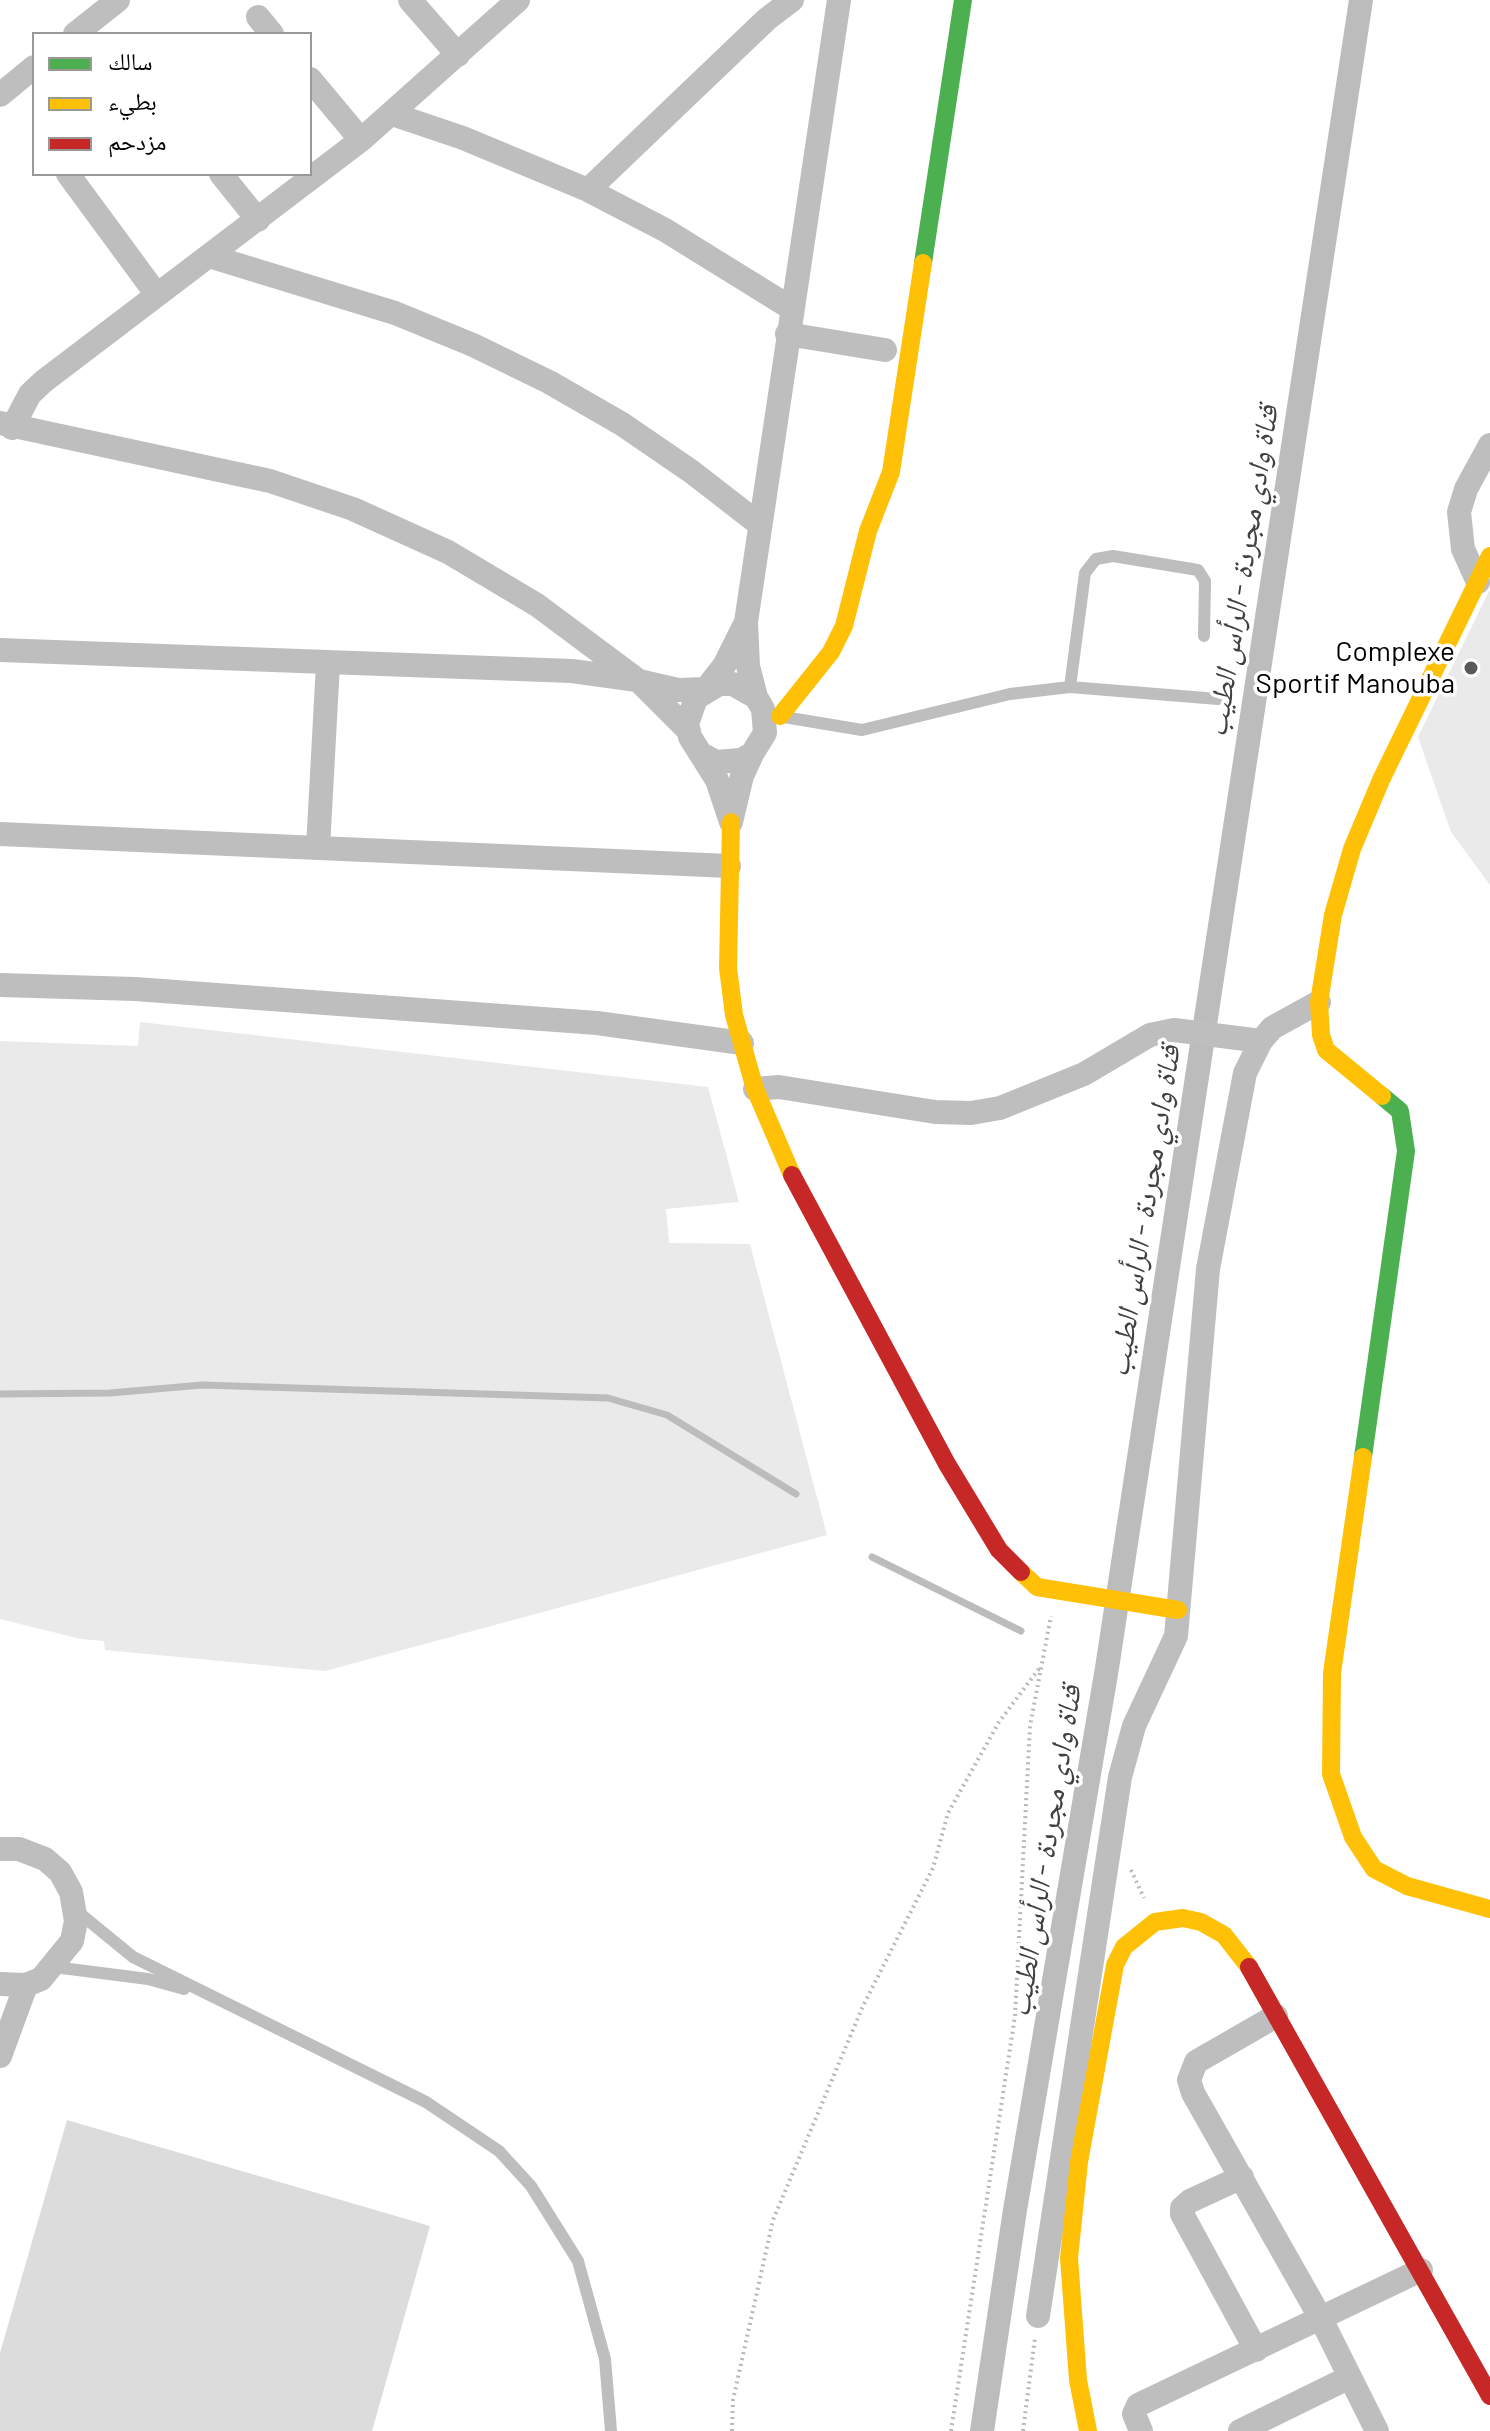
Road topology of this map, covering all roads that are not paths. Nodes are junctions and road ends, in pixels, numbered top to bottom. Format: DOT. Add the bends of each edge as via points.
graph roads {
  1 [pos="118,0"];
  2 [pos="410,0"];
  3 [pos="518,0"];
  4 [pos="792,0"];
  5 [pos="839,0"];
  6 [pos="963,0"];
  7 [pos="78,32"];
  8 [pos="458,55"];
  9 [pos="32,69"];
  10 [pos="312,81"];
  11 [pos="0,95"];
  12 [pos="392,114"];
  13 [pos="361,140"];
  14 [pos="69,176"];
  15 [pos="223,176"];
  16 [pos="588,190"];
  17 [pos="258,220"];
  18 [pos="209,256"];
  19 [pos="157,295"];
  20 [pos="791,308"];
  21 [pos="787,334"];
  22 [pos="885,350"];
  23 [pos="6,426"];
  24 [pos="1490,445"];
  25 [pos="759,524"];
  26 [pos="1490,556"];
  27 [pos="1478,582"];
  28 [pos="746,622"];
  29 [pos="1204,636"];
  30 [pos="0,650"];
  31 [pos="328,664"];
  32 [pos="639,681"];
  33 [pos="1070,687"];
  34 [pos="706,689"];
  35 [pos="1218,699"];
  36 [pos="767,710"];
  37 [pos="689,731"];
  38 [pos="752,754"];
  39 [pos="705,756"];
  40 [pos="731,822"];
  41 [pos="0,834"];
  42 [pos="318,848"];
  43 [pos="729,866"];
  44 [pos="0,985"];
  45 [pos="1319,1002"];
  46 [pos="1251,1039"];
  47 [pos="742,1043"];
  48 [pos="755,1089"];
  49 [pos="1169,1609"];
  50 [pos="0,1849"];
  51 [pos="1490,1909"];
  52 [pos="75,1910"];
  53 [pos="54,1967"];
  54 [pos="0,1984"];
  55 [pos="26,1985"];
  56 [pos="203,1994"];
  57 [pos="1276,2016"];
  58 [pos="0,2056"];
  59 [pos="1242,2177"];
  60 [pos="1421,2270"];
  61 [pos="1038,2316"];
  62 [pos="1320,2317"];
  63 [pos="1256,2350"];
  64 [pos="1350,2377"];
  65 [pos="1490,2396"];
  66 [pos="611,2431"];
  67 [pos="1088,2431"];
  68 [pos="1141,2431"];
  69 [pos="1240,2431"];
  70 [pos="1377,2431"];
  1 -- 7 [label="street"];
  2 -- 8 [label="street"];
  3 -- 8 [label="street"];
  4 -- 16 [label="street"];
  5 -- 20 [label="street"];
  6 -- 36 [label="street" via="891,472 868,531 844,626 831,652"];
  8 -- 12 [label="street"];
  9 -- 11 [label="street"];
  10 -- 13 [label="street"];
  12 -- 13 [label="street"];
  12 -- 16 [label="street"];
  13 -- 17 [label="street"];
  14 -- 19 [label="street"];
  15 -- 17 [label="street"];
  16 -- 20 [label="street" via="665,230"];
  17 -- 18 [label="street"];
  18 -- 19 [label="street"];
  18 -- 25 [label="street" via="395,313 486,351 622,424"];
  19 -- 23 [label="street" via="44,381"];
  20 -- 21 [label="street"];
  21 -- 22 [label="street"];
  21 -- 25 [label="street"];
  23 -- 32 [label="street" via="270,481 353,509 448,552 537,605"];
  24 -- 27 [label="street" via="1459,512 1463,549"];
  25 -- 28 [label="street"];
  26 -- 27 [label="street"];
  27 -- 45 [label="street" via="1352,849 1333,915"];
  28 -- 34 [label="street"];
  28 -- 36 [label="street" via="748,666"];
  29 -- 33 [label="lane" via="1205,581 1198,570 1113,556 1096,559 1085,573"];
  30 -- 31 [label="street"];
  31 -- 32 [label="street" via="572,671"];
  31 -- 42 [label="street"];
  32 -- 34 [label="street" via="678,690"];
  32 -- 37 [label="street"];
  33 -- 35 [label="lane"];
  33 -- 36 [label="lane" via="1010,694 862,730"];
  34 -- 36 [label="street" via="733,684"];
  34 -- 37 [label="street" via="689,710"];
  36 -- 38 [label="street" via="765,733"];
  37 -- 39 [label="street"];
  38 -- 39 [label="street" via="728,763"];
  38 -- 40 [label="street"];
  39 -- 40 [label="street"];
  40 -- 43 [label="street"];
  41 -- 42 [label="street"];
  42 -- 43 [label="street"];
  43 -- 47 [label="street" via="728,968"];
  44 -- 47 [label="street" via="135,989 597,1023"];
  45 -- 46 [label="street"];
  45 -- 51 [label="street" via="1326,1050 1400,1111 1406,1151 1332,1673 1331,1774 1353,1837 1374,1869 1407,1886"];
  46 -- 48 [label="street" via="1174,1030 1150,1035 1084,1074 1000,1108 971,1113 779,1087"];
  46 -- 49 [label="street" via="1208,1269"];
  47 -- 48 [label="street"];
  48 -- 49 [label="street" via="777,1147 947,1464 999,1550 1037,1587"];
  49 -- 61 [label="street" via="1176,1636 1126,1752"];
  50 -- 52 [label="street" via="19,1849 45,1859 60,1872"];
  52 -- 53 [label="street" via="72,1941"];
  52 -- 56 [label="lane" via="133,1957"];
  53 -- 55 [label="street"];
  53 -- 56 [label="lane" via="148,1979"];
  54 -- 55 [label="street"];
  55 -- 58 [label="street"];
  56 -- 66 [label="lane" via="426,2102 499,2151 531,2186 578,2261 605,2359"];
  57 -- 59 [label="street" via="1203,2057 1191,2070 1193,2093"];
  57 -- 60 [label="street"];
  57 -- 67 [label="street" via="1248,1965 1224,1935 1201,1922 1155,1922 1131,1937 1115,1965 1079,2162 1069,2258 1078,2380"];
  59 -- 62 [label="street"];
  59 -- 63 [label="street" via="1190,2201 1182,2214"];
  60 -- 62 [label="street"];
  60 -- 65 [label="street"];
  62 -- 63 [label="street"];
  62 -- 64 [label="street"];
  63 -- 68 [label="street" via="1138,2405 1134,2414"];
  64 -- 69 [label="street"];
  64 -- 70 [label="street"];
}
